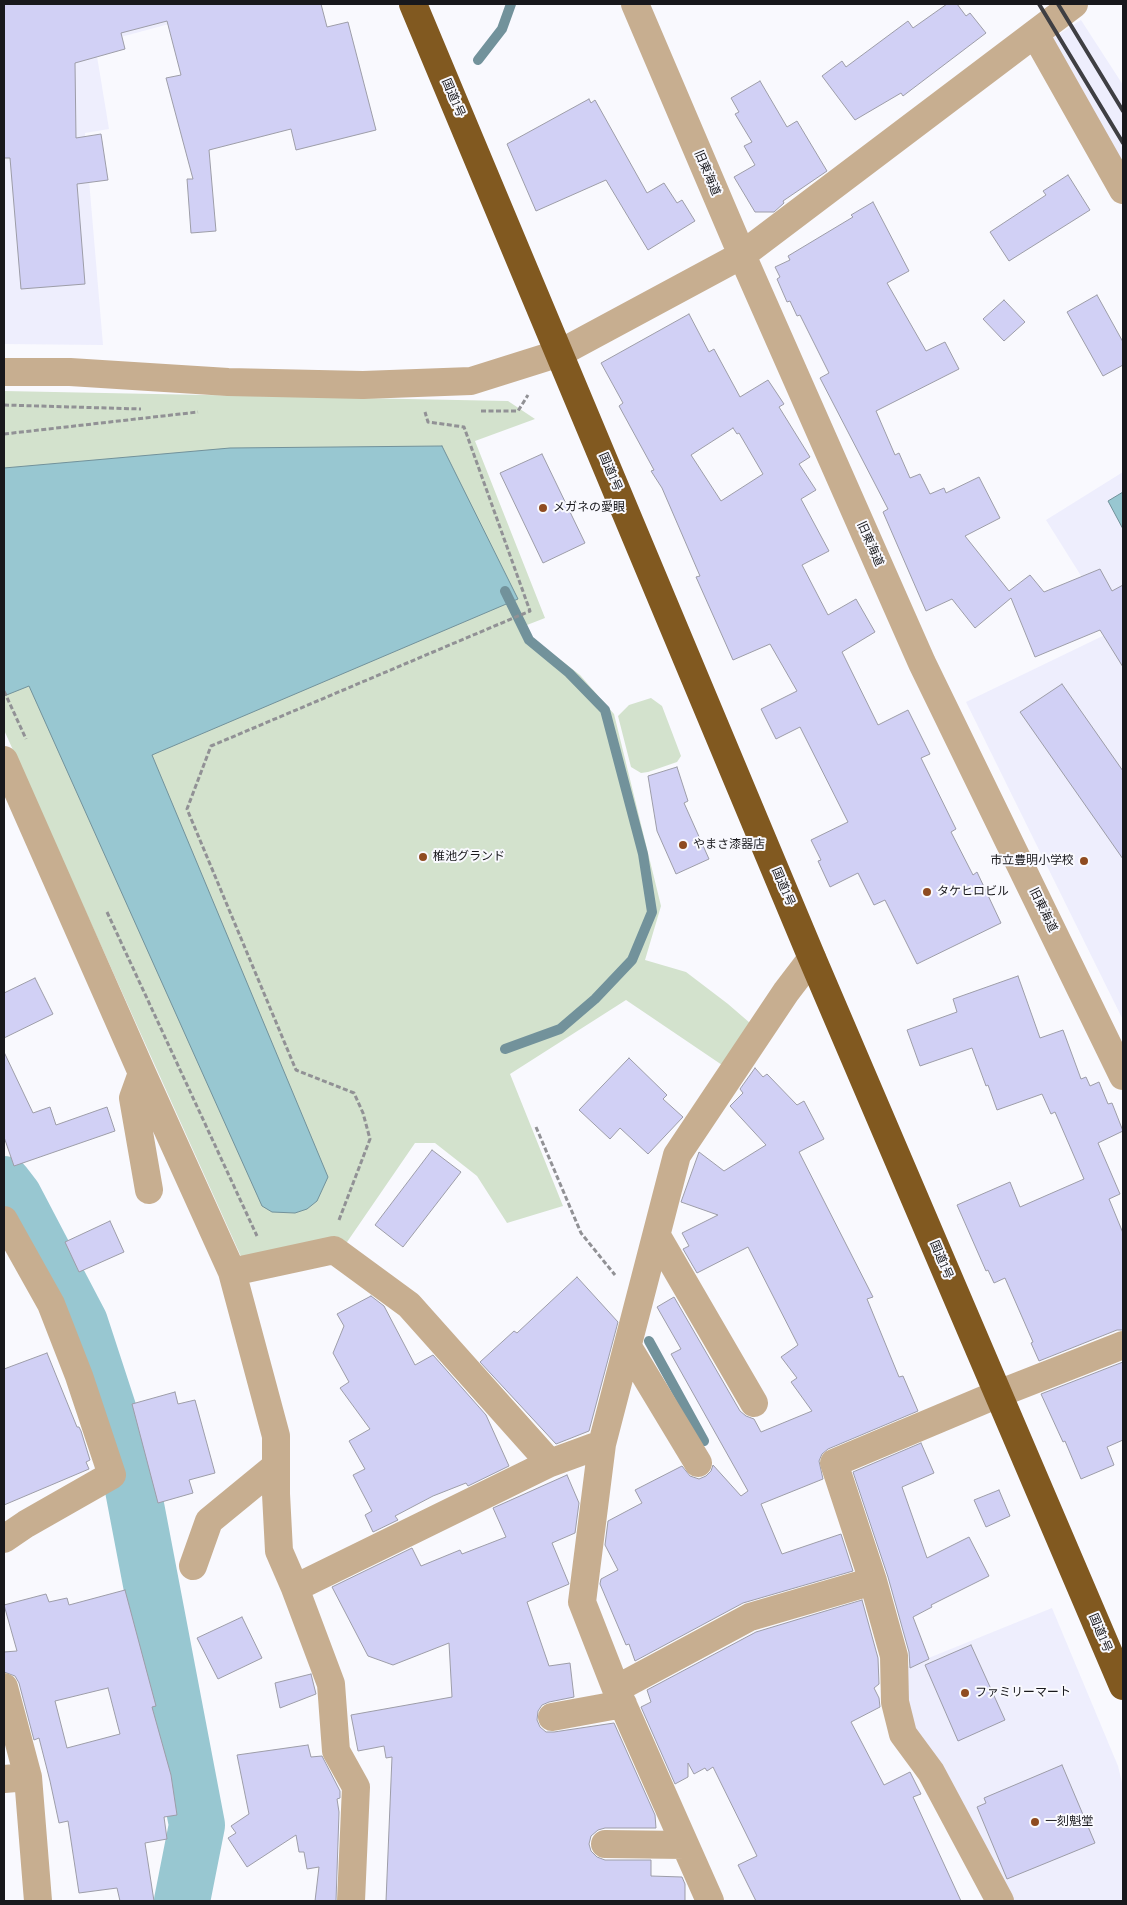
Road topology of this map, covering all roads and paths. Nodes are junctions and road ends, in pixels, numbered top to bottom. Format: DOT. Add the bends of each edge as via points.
graph roads {
  1 [pos="414,4"];
  2 [pos="635,4"];
  3 [pos="1074,4"];
  4 [pos="1035,34"];
  5 [pos="1123,190"];
  6 [pos="742,255"];
  7 [pos="560,353"];
  8 [pos="4,372"];
  9 [pos="4,405"];
  10 [pos="150,409"];
  11 [pos="170,410"];
  12 [pos="425,410"];
  13 [pos="4,434"];
  14 [pos="4,691"];
  15 [pos="29,745"];
  16 [pos="4,760"];
  17 [pos="104,907"];
  18 [pos="812,958"];
  19 [pos="142,1074"];
  20 [pos="1123,1076"];
  21 [pos="536,1127"];
  22 [pos="149,1190"];
  23 [pos="4,1220"];
  24 [pos="336,1229"];
  25 [pos="657,1236"];
  26 [pos="259,1240"];
  27 [pos="232,1272"];
  28 [pos="638,1306"];
  29 [pos="1123,1345"];
  30 [pos="628,1347"];
  31 [pos="998,1394"];
  32 [pos="754,1403"];
  33 [pos="602,1444"];
  34 [pos="550,1463"];
  35 [pos="698,1463"];
  36 [pos="276,1466"];
  37 [pos="4,1539"];
  38 [pos="193,1566"];
  39 [pos="873,1581"];
  40 [pos="295,1588"];
  41 [pos="1123,1686"];
  42 [pos="4,1687"];
  43 [pos="620,1696"];
  44 [pos="552,1717"];
  45 [pos="16,1778"];
  46 [pos="605,1844"];
  47 [pos="685,1845"];
  48 [pos="38,1901"];
  49 [pos="352,1901"];
  50 [pos="710,1901"];
  51 [pos="1000,1901"];
  1 -- 7 [label="highway, 国道1号"];
  2 -- 6 [label="street, 旧東海道"];
  3 -- 4 [label="street"];
  4 -- 5 [label="street"];
  4 -- 6 [label="street"];
  6 -- 7 [label="street"];
  6 -- 20 [label="street, 旧東海道" via="922,663"];
  7 -- 8 [label="street" via="471,381 364,385"];
  7 -- 18 [label="highway, 国道1号"];
  9 -- 10 [label="path"];
  11 -- 13 [label="path" via="199,412"];
  12 -- 24 [label="path" via="428,422 464,426 530,611 211,746 187,809 296,1070 354,1092 363,1113 370,1139"];
  14 -- 15 [label="path"];
  16 -- 19 [label="street"];
  17 -- 26 [label="path"];
  18 -- 25 [label="street" via="676,1155"];
  18 -- 31 [label="highway, 国道1号"];
  19 -- 22 [label="street" via="133,1098"];
  19 -- 27 [label="street"];
  21 -- 28 [label="path" via="581,1233"];
  23 -- 37 [label="street" via="51,1304 112,1475"];
  25 -- 28 [label="street"];
  25 -- 32 [label="street"];
  27 -- 34 [label="street" via="334,1250 409,1305"];
  27 -- 36 [label="street" via="276,1436"];
  28 -- 30 [label="street"];
  29 -- 31 [label="street"];
  30 -- 33 [label="street"];
  30 -- 35 [label="street"];
  31 -- 39 [label="street" via="834,1463"];
  31 -- 41 [label="highway, 国道1号"];
  33 -- 34 [label="street"];
  33 -- 43 [label="street" via="582,1602"];
  34 -- 40 [label="street"];
  36 -- 38 [label="street" via="209,1521"];
  36 -- 40 [label="street" via="279,1551"];
  39 -- 43 [label="street" via="750,1617"];
  39 -- 51 [label="street" via="894,1656 895,1702 903,1734 931,1772"];
  40 -- 49 [label="street" via="331,1684 336,1751 356,1787"];
  42 -- 45 [label="street"];
  43 -- 44 [label="street"];
  43 -- 47 [label="street"];
  45 -- 48 [label="street"];
  46 -- 47 [label="street"];
  47 -- 50 [label="street"];
}
